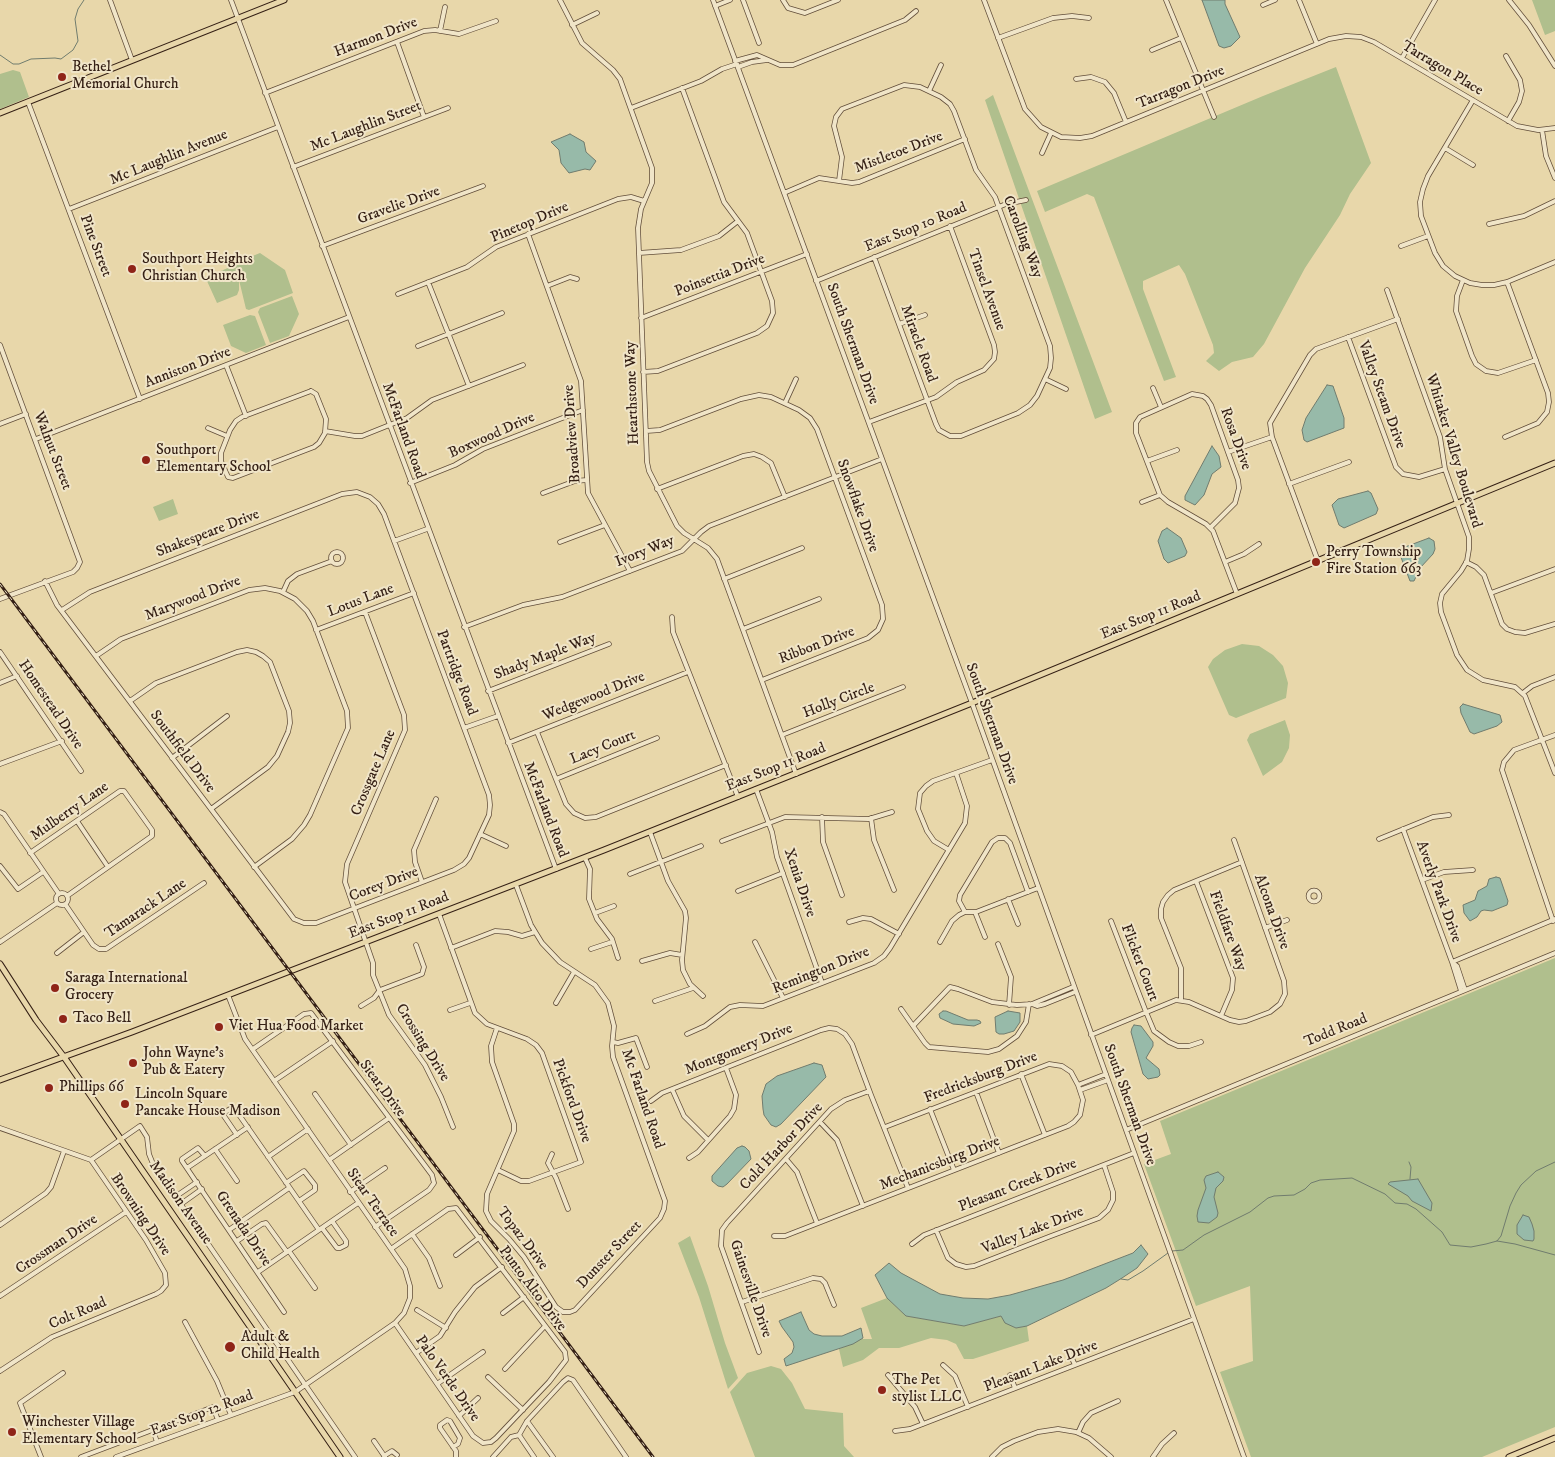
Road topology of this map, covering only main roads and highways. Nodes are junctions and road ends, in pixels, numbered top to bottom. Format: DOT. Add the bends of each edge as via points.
graph roads {
  1 [pos="284,0"];
  2 [pos="0,113"];
  3 [pos="1555,463"];
  4 [pos="0,964"];
  5 [pos="64,1057"];
  6 [pos="0,1080"];
  7 [pos="1555,1438"];
  8 [pos="340,1457"];
  9 [pos="1510,1457"];
  1 -- 2 [label="main road"];
  3 -- 5 [label="main road, East Stop 11 Road" via="972,704 516,885"];
  4 -- 5 [label="main road, Madison Avenue"];
  5 -- 6 [label="main road, East Stop 11 Road"];
  5 -- 8 [label="main road, Madison Avenue"];
  7 -- 9 [label="main road"];
}
